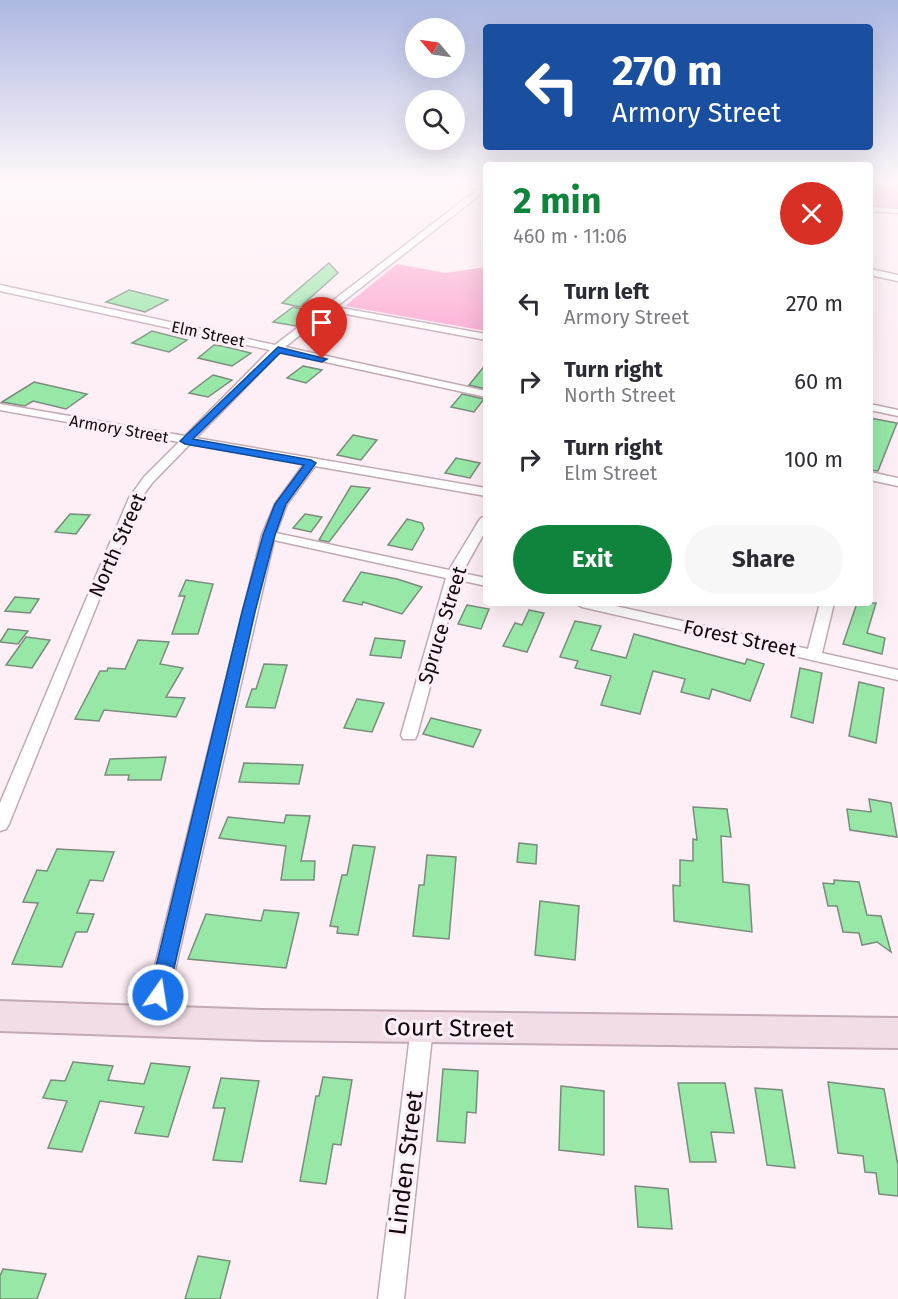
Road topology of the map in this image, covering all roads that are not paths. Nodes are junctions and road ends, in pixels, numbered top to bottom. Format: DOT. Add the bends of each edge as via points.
graph roads {
  1 [pos="413,244"];
  2 [pos="873,273"];
  3 [pos="898,278"];
  4 [pos="0,288"];
  5 [pos="329,308"];
  6 [pos="483,336"];
  7 [pos="278,350"];
  8 [pos="483,393"];
  9 [pos="0,407"];
  10 [pos="873,409"];
  11 [pos="898,413"];
  12 [pos="185,441"];
  13 [pos="311,463"];
  14 [pos="873,477"];
  15 [pos="898,482"];
  16 [pos="483,492"];
  17 [pos="483,524"];
  18 [pos="269,535"];
  19 [pos="454,575"];
  20 [pos="483,581"];
  21 [pos="596,606"];
  22 [pos="826,606"];
  23 [pos="814,654"];
  24 [pos="898,675"];
  25 [pos="409,735"];
  26 [pos="0,824"];
  27 [pos="0,1016"];
  28 [pos="152,1022"];
  29 [pos="422,1027"];
  30 [pos="898,1033"];
  31 [pos="391,1299"];
  1 -- 5 [label="street, North Street"];
  2 -- 3 [label="street"];
  4 -- 7 [label="street, Elm Street"];
  5 -- 6 [label="street"];
  5 -- 7 [label="street, North Street"];
  7 -- 8 [label="street, Elm Street"];
  7 -- 12 [label="street, North Street"];
  9 -- 12 [label="street, Armory Street"];
  10 -- 11 [label="street"];
  12 -- 13 [label="street, Armory Street"];
  12 -- 26 [label="street, North Street" via="135,498"];
  13 -- 16 [label="street, Armory Street"];
  13 -- 18 [label="street" via="280,504"];
  14 -- 15 [label="street"];
  17 -- 19 [label="street, Spruce Street"];
  18 -- 19 [label="street"];
  18 -- 28 [label="street"];
  19 -- 20 [label="street"];
  19 -- 25 [label="street, Spruce Street"];
  21 -- 23 [label="street, Forest Street"];
  22 -- 23 [label="street"];
  23 -- 24 [label="street, Forest Street"];
  27 -- 28 [label="main road, Court Street"];
  28 -- 29 [label="main road, Court Street"];
  29 -- 30 [label="main road, Court Street"];
  29 -- 31 [label="street, Linden Street"];
}
